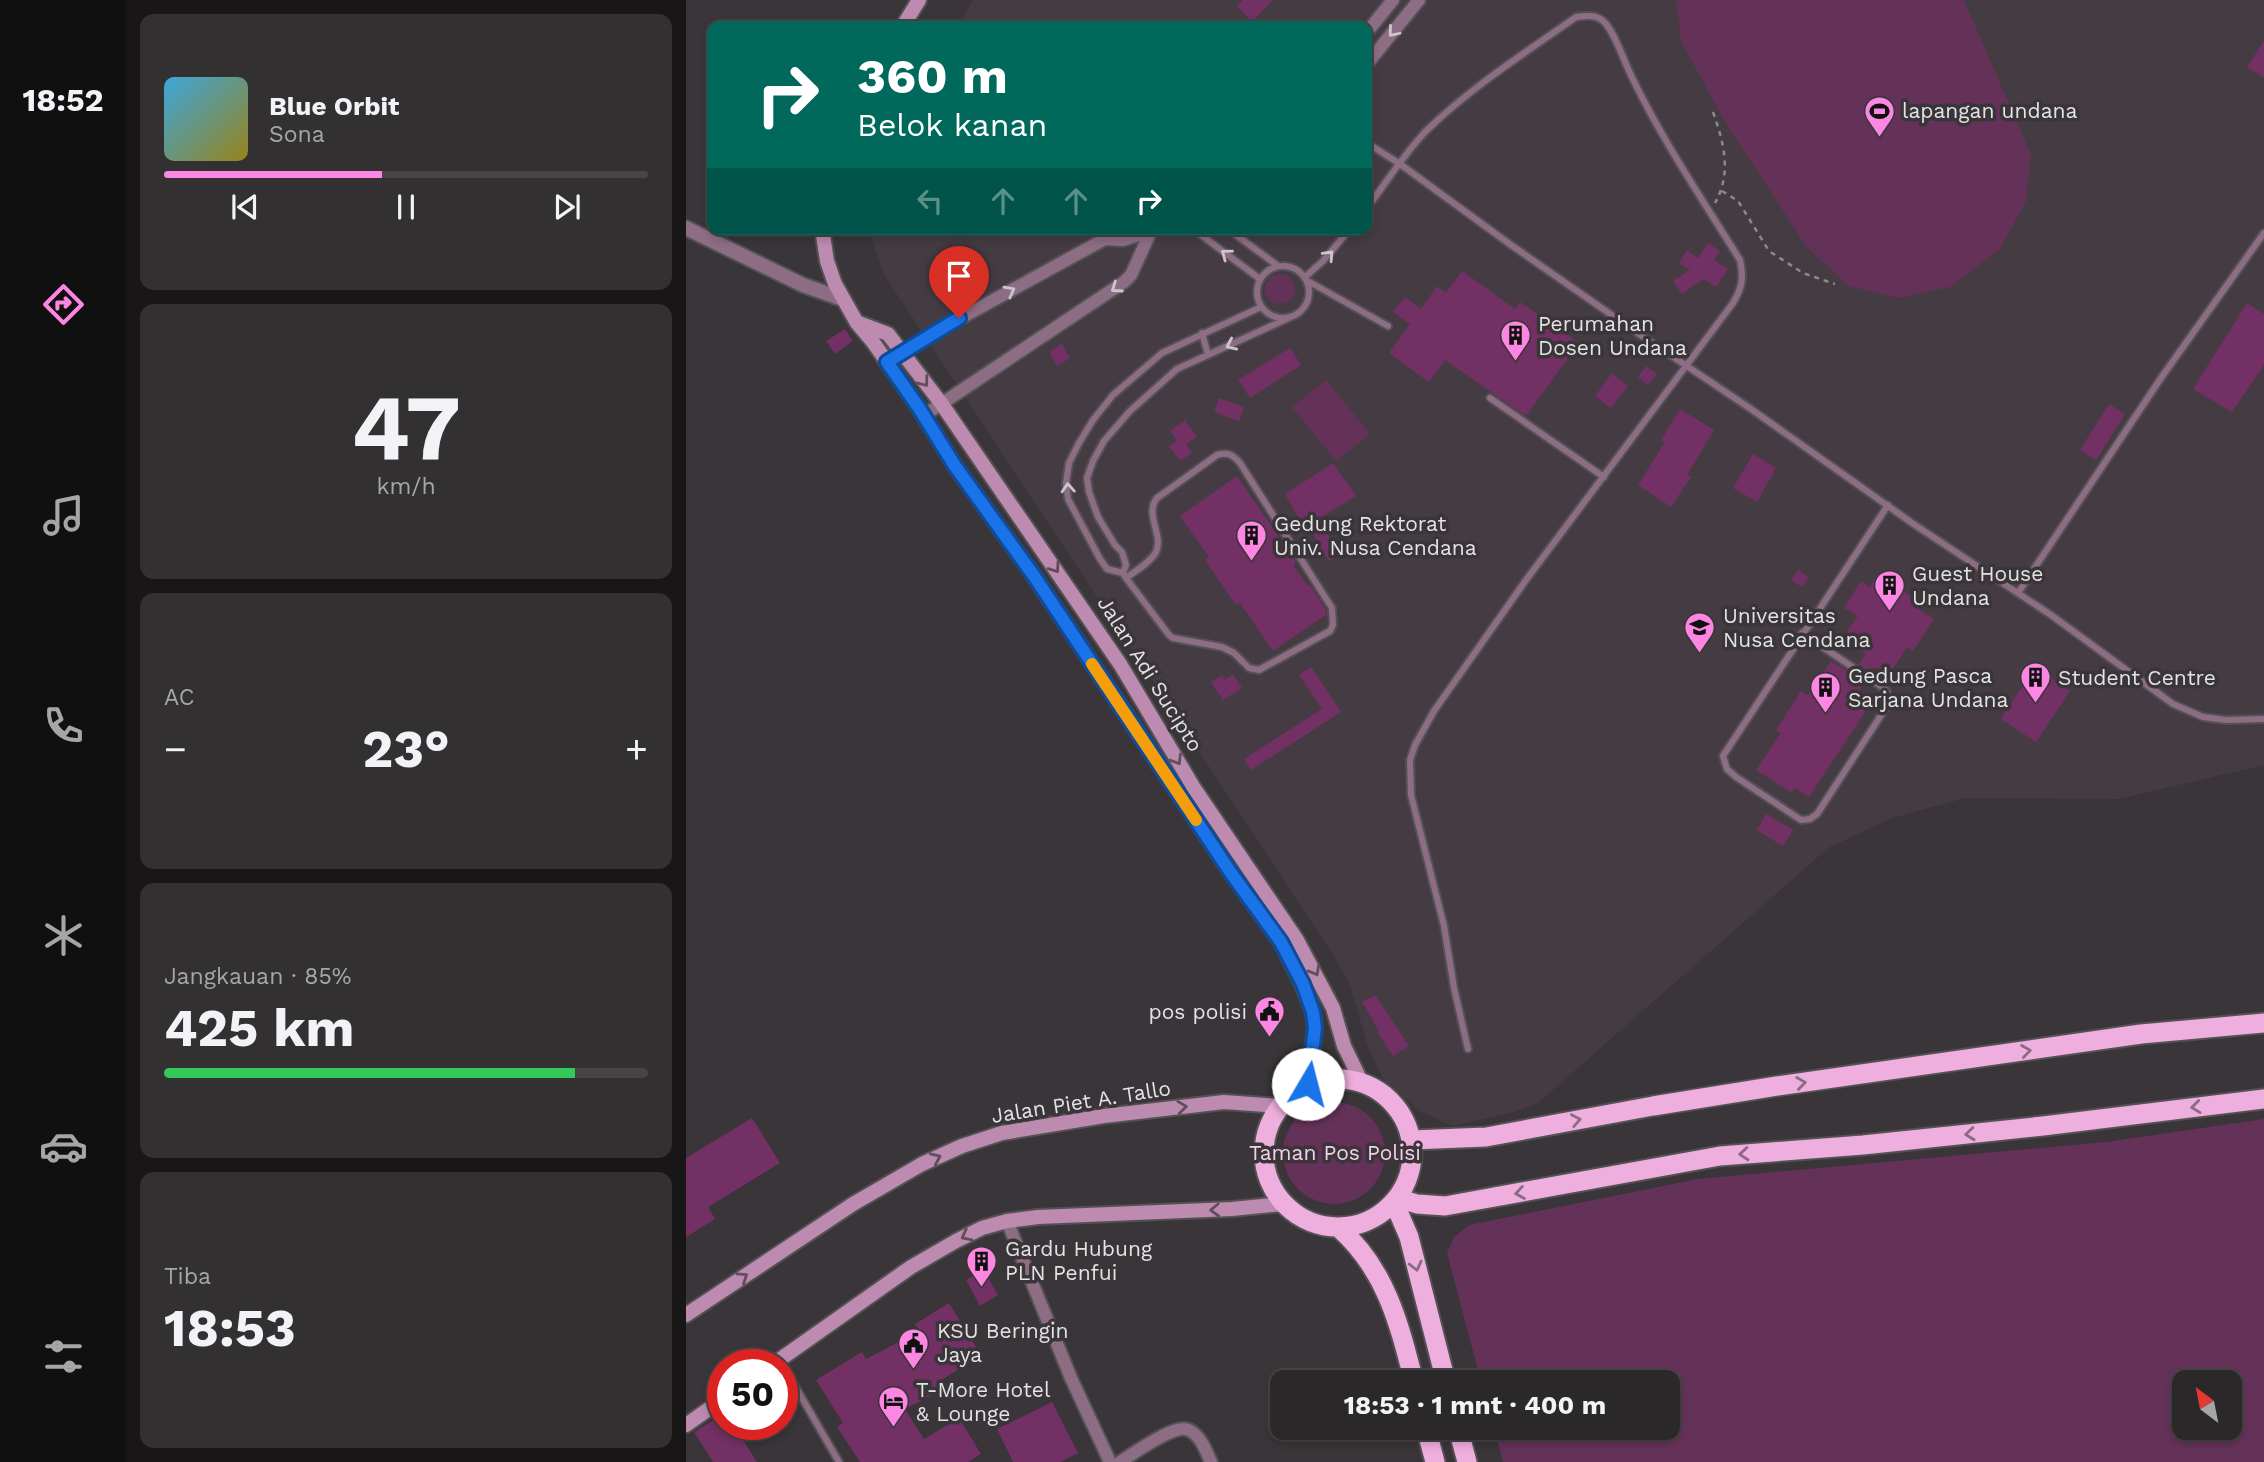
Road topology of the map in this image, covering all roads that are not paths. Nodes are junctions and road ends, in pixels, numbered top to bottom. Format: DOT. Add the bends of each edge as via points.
graph roads {
  1 [pos="919,0"];
  2 [pos="1393,0"];
  3 [pos="1419,0"];
  4 [pos="906,21"];
  5 [pos="1372,26"];
  6 [pos="1372,58"];
  7 [pos="1372,146"];
  8 [pos="1400,164"];
  9 [pos="1372,201"];
  10 [pos="686,228"];
  11 [pos="2264,233"];
  12 [pos="823,235"];
  13 [pos="1112,235"];
  14 [pos="1138,235"];
  15 [pos="1151,235"];
  16 [pos="1201,235"];
  17 [pos="1236,235"];
  18 [pos="1345,235"];
  19 [pos="1104,239"];
  20 [pos="1278,266"];
  21 [pos="1260,279"];
  22 [pos="1305,279"];
  23 [pos="842,299"];
  24 [pos="1261,307"];
  25 [pos="1293,316"];
  26 [pos="857,323"];
  27 [pos="1388,326"];
  28 [pos="1202,333"];
  29 [pos="902,353"];
  30 [pos="1208,355"];
  31 [pos="887,362"];
  32 [pos="1687,365"];
  33 [pos="1490,398"];
  34 [pos="941,403"];
  35 [pos="923,416"];
  36 [pos="1604,477"];
  37 [pos="1888,505"];
  38 [pos="1124,576"];
  39 [pos="2018,593"];
  40 [pos="1802,633"];
  41 [pos="2264,719"];
  42 [pos="2264,1023"];
  43 [pos="1468,1049"];
  44 [pos="1361,1081"];
  45 [pos="1308,1084"];
  46 [pos="2264,1099"];
  47 [pos="1279,1106"];
  48 [pos="1412,1140"];
  49 [pos="1395,1200"];
  50 [pos="1283,1204"];
  51 [pos="1007,1221"];
  52 [pos="1338,1227"];
  53 [pos="686,1315"];
  54 [pos="796,1349"];
  55 [pos="1411,1370"];
  56 [pos="1443,1370"];
  57 [pos="798,1398"];
  58 [pos="707,1410"];
  59 [pos="686,1425"];
  60 [pos="1429,1440"];
  61 [pos="1461,1440"];
  62 [pos="839,1462"];
  63 [pos="1110,1462"];
  64 [pos="1120,1462"];
  65 [pos="1211,1462"];
  66 [pos="1435,1462"];
  67 [pos="1467,1462"];
  1 -- 4 [label="main road"];
  2 -- 5 [label="street"];
  3 -- 6 [label="street, one-way"];
  7 -- 8 [label="lane"];
  8 -- 9 [label="lane"];
  8 -- 32 [label="lane"];
  8 -- 32 [label="lane" via="1425,132 1482,83 1576,17 1602,20 1740,260 1744,276 1733,303"];
  10 -- 23 [label="street"];
  11 -- 39 [label="lane"];
  12 -- 23 [label="main road, Jalan Adi Sucipto" via="827,261"];
  13 -- 19 [label="street"];
  14 -- 19 [label="street"];
  15 -- 34 [label="street, one-way" via="1124,282"];
  21 -- 16 [label="lane, one-way"];
  17 -- 20 [label="lane"];
  22 -- 18 [label="lane, one-way"];
  29 -- 19 [label="street, one-way"];
  20 -- 21 [label="lane"];
  20 -- 22 [label="lane" via="1298,270"];
  21 -- 24 [label="lane" via="1257,298"];
  22 -- 25 [label="lane" via="1307,301"];
  22 -- 27 [label="lane"];
  23 -- 26 [label="main road, Jalan Adi Sucipto"];
  24 -- 25 [label="lane" via="1281,318"];
  24 -- 28 [label="lane"];
  25 -- 30 [label="lane, one-way"];
  26 -- 29 [label="main road, Jalan Adi Sucipto" via="888,334"];
  26 -- 31 [label="main road, Jalan Adi Sucipto"];
  28 -- 30 [label="lane"];
  38 -- 28 [label="lane, one-way" via="1107,569 1068,499 1069,463 1093,419 1113,395 1162,353"];
  29 -- 31 [label="street"];
  29 -- 34 [label="main road, Jalan Adi Sucipto, one-way"];
  30 -- 38 [label="lane" via="1177,369 1138,403 1104,441 1093,461 1087,478 1091,502 1122,552"];
  31 -- 35 [label="main road, Jalan Adi Sucipto"];
  32 -- 36 [label="lane"];
  32 -- 37 [label="lane"];
  33 -- 36 [label="lane"];
  34 -- 35 [label="street"];
  34 -- 44 [label="main road, Jalan Adi Sucipto, one-way" via="1120,664 1194,788 1297,940 1333,1008 1343,1046"];
  35 -- 45 [label="main road, Jalan Adi Sucipto" via="1281,942 1313,1012"];
  36 -- 43 [label="lane" via="1434,711 1410,760 1411,795 1444,926"];
  37 -- 39 [label="lane"];
  37 -- 40 [label="lane"];
  38 -- 38 [label="lane" via="1173,638 1222,647 1253,670 1271,665 1333,625 1332,608 1240,463 1226,453 1157,498 1153,506 1156,551"];
  39 -- 41 [label="lane" via="2184,710 2226,720"];
  40 -- 40 [label="lane" via="1723,756 1727,769 1801,820 1816,814 1890,697 1885,689"];
  48 -- 42 [label="highway, one-way" via="1486,1137 1777,1086 2141,1034"];
  44 -- 45 [label="highway" via="1334,1078"];
  44 -- 48 [label="highway" via="1385,1094 1402,1115"];
  45 -- 47 [label="highway"];
  46 -- 49 [label="highway, one-way" via="1863,1145 1720,1156 1445,1206"];
  47 -- 50 [label="highway" via="1266,1130 1262,1156 1268,1182"];
  53 -- 47 [label="main road, Jalan Piet A. Tallo, one-way" via="853,1204 962,1146 1002,1133 1104,1116 1224,1102"];
  48 -- 49 [label="highway" via="1407,1180"];
  49 -- 52 [label="highway" via="1378,1215"];
  49 -- 56 [label="highway, one-way"];
  50 -- 51 [label="main road, one-way"];
  50 -- 52 [label="highway" via="1308,1221"];
  51 -- 54 [label="main road, one-way" via="982,1228 911,1267"];
  51 -- 63 [label="street"];
  52 -- 55 [label="highway" via="1376,1270 1400,1328"];
  57 -- 62 [label="lane"];
  58 -- 59 [label="main road"];
  60 -- 66 [label="highway"];
  61 -- 67 [label="highway"];
  64 -- 65 [label="street" via="1185,1428 1201,1441"];
}
